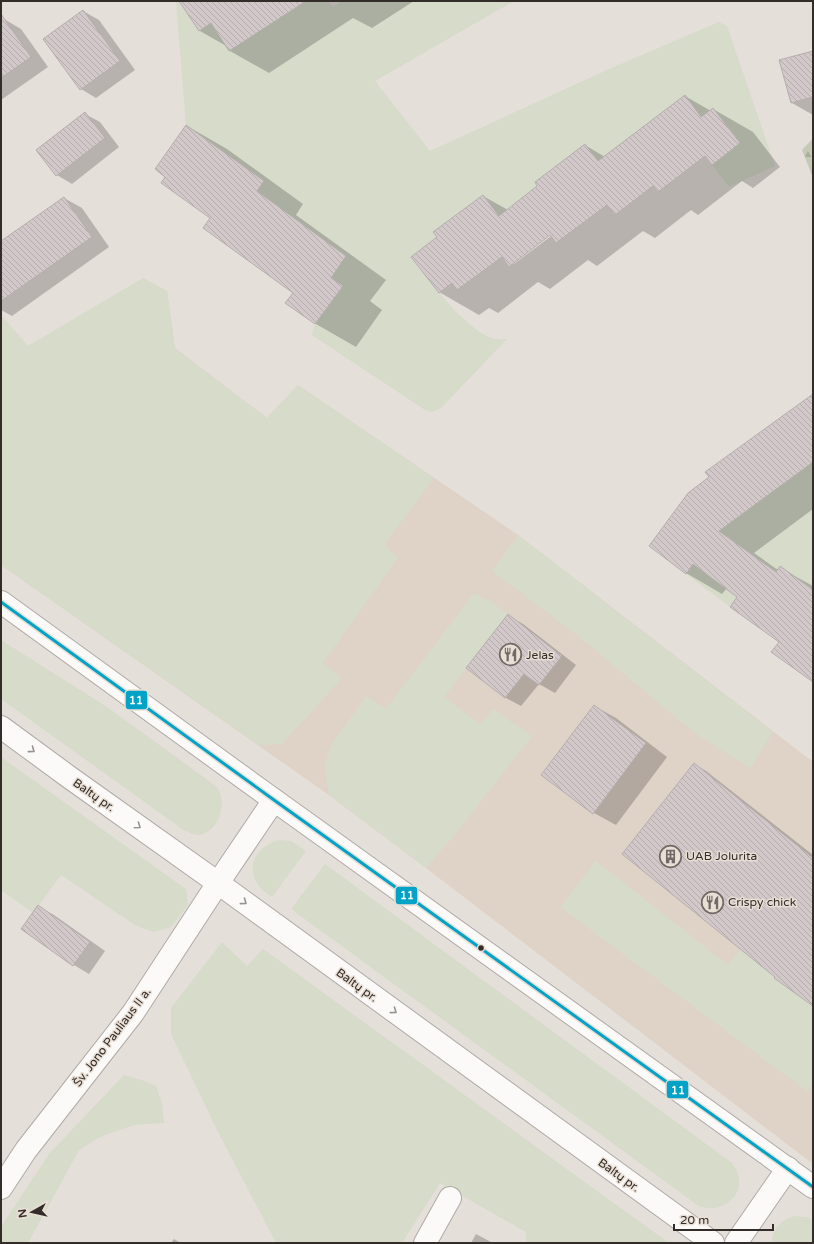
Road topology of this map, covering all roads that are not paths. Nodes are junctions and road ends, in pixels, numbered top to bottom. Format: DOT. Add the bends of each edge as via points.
graph roads {
  1 [pos="1,602"];
  2 [pos="1,727"];
  3 [pos="274,800"];
  4 [pos="218,883"];
  5 [pos="788,1168"];
  6 [pos="813,1187"];
  7 [pos="1,1188"];
  8 [pos="450,1198"];
  9 [pos="425,1243"];
  10 [pos="713,1243"];
  11 [pos="736,1243"];
  1 -- 3 [label="main road"];
  2 -- 4 [label="main road, Baltų pr., one-way"];
  3 -- 4 [label="main road, Šv. Jono Pauliaus II a."];
  3 -- 5 [label="main road"];
  4 -- 7 [label="main road, Šv. Jono Pauliaus II a." via="133,1013 26,1150"];
  4 -- 10 [label="main road, Baltų pr., one-way"];
  5 -- 6 [label="main road"];
  5 -- 11 [label="main road"];
  8 -- 9 [label="main road"];
}
